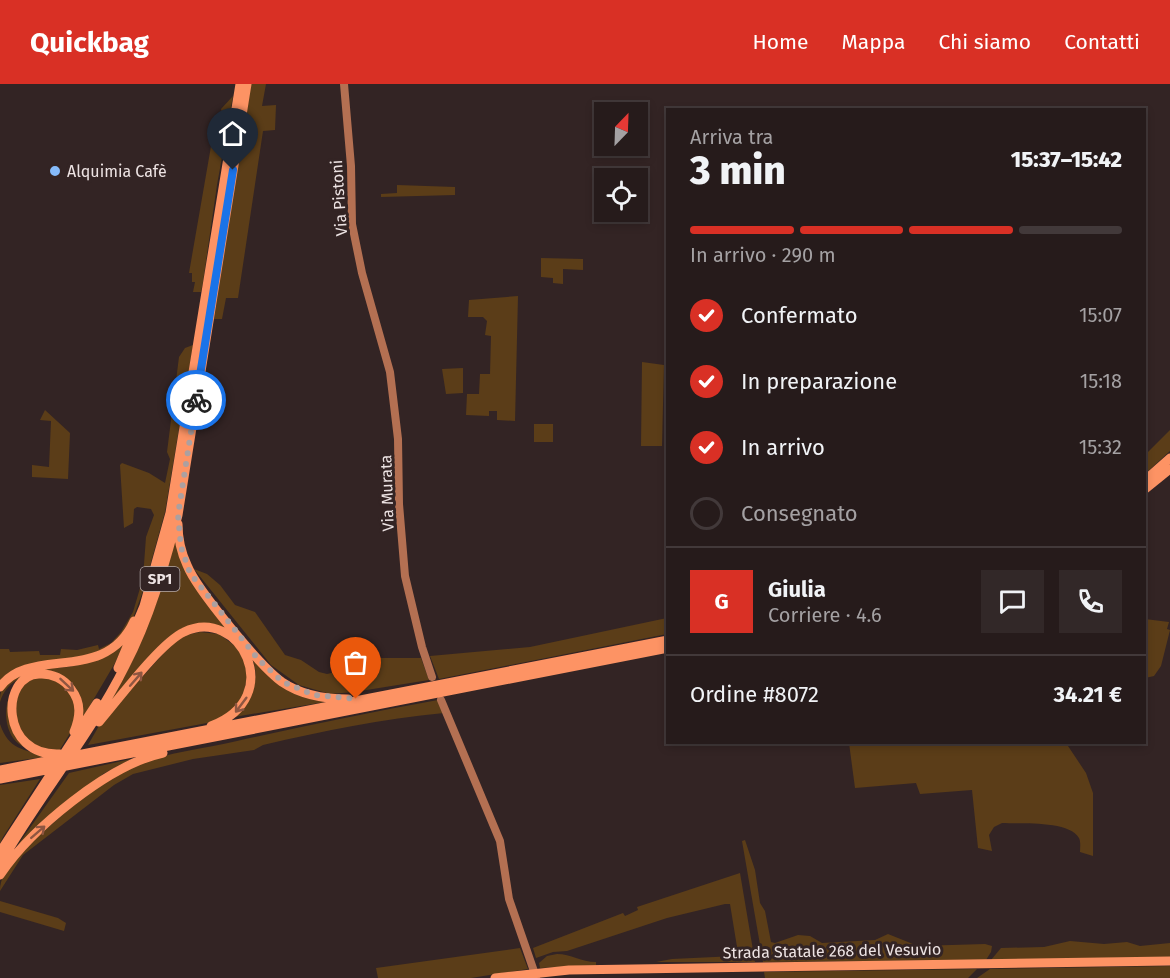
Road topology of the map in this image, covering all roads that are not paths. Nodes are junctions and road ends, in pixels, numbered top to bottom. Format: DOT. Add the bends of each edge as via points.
graph roads {
  1 [pos="240,84"];
  2 [pos="247,84"];
  3 [pos="344,84"];
  4 [pos="210,293"];
  5 [pos="372,308"];
  6 [pos="200,354"];
  7 [pos="1170,458"];
  8 [pos="1170,469"];
  9 [pos="1146,478"];
  10 [pos="1146,488"];
  11 [pos="178,515"];
  12 [pos="156,567"];
  13 [pos="666,640"];
  14 [pos="666,648"];
  15 [pos="432,677"];
  16 [pos="0,687"];
  17 [pos="372,698"];
  18 [pos="441,700"];
  19 [pos="2,704"];
  20 [pos="253,730"];
  21 [pos="6,732"];
  22 [pos="192,734"];
  23 [pos="83,739"];
  24 [pos="87,751"];
  25 [pos="47,758"];
  26 [pos="0,770"];
  27 [pos="0,779"];
  28 [pos="51,780"];
  29 [pos="0,852"];
  30 [pos="0,864"];
  31 [pos="0,876"];
  32 [pos="1170,961"];
  33 [pos="495,978"];
  34 [pos="536,978"];
  1 -- 4 [label="highway, SP1"];
  2 -- 4 [label="highway, SP1"];
  3 -- 5 [label="street, Via Pistoni" via="352,224"];
  4 -- 6 [label="highway, SP1"];
  5 -- 15 [label="street, Via Murata" via="390,372 407,588"];
  6 -- 11 [label="highway, SP1"];
  6 -- 12 [label="highway, SP1"];
  7 -- 9 [label="highway"];
  8 -- 10 [label="highway"];
  11 -- 17 [label="highway" via="181,547 190,573 266,667 303,692 333,698"];
  11 -- 23 [label="highway, SP1" via="143,630"];
  12 -- 16 [label="highway" via="132,626 105,652 79,662 22,670"];
  12 -- 28 [label="highway, SP1" via="115,673"];
  13 -- 17 [label="highway"];
  14 -- 20 [label="highway"];
  17 -- 22 [label="highway"];
  18 -- 34 [label="street" via="500,841 509,899"];
  19 -- 28 [label="highway, one-way" via="14,683 36,674 61,679 74,693 79,707 78,723 52,764"];
  20 -- 27 [label="highway"];
  31 -- 20 [label="highway, one-way" via="33,835 117,770 156,755"];
  21 -- 25 [label="highway" via="20,747"];
  23 -- 22 [label="highway, one-way" via="171,641 197,627 212,628 241,646 250,665 251,681 247,698 235,713"];
  22 -- 24 [label="highway"];
  23 -- 28 [label="highway, SP1"];
  24 -- 25 [label="highway"];
  24 -- 25 [label="highway"];
  25 -- 26 [label="highway"];
  28 -- 29 [label="highway"];
  28 -- 30 [label="highway"];
  32 -- 33 [label="highway, Strada Statale 268 del Vesuvio" via="545,971"];
}
